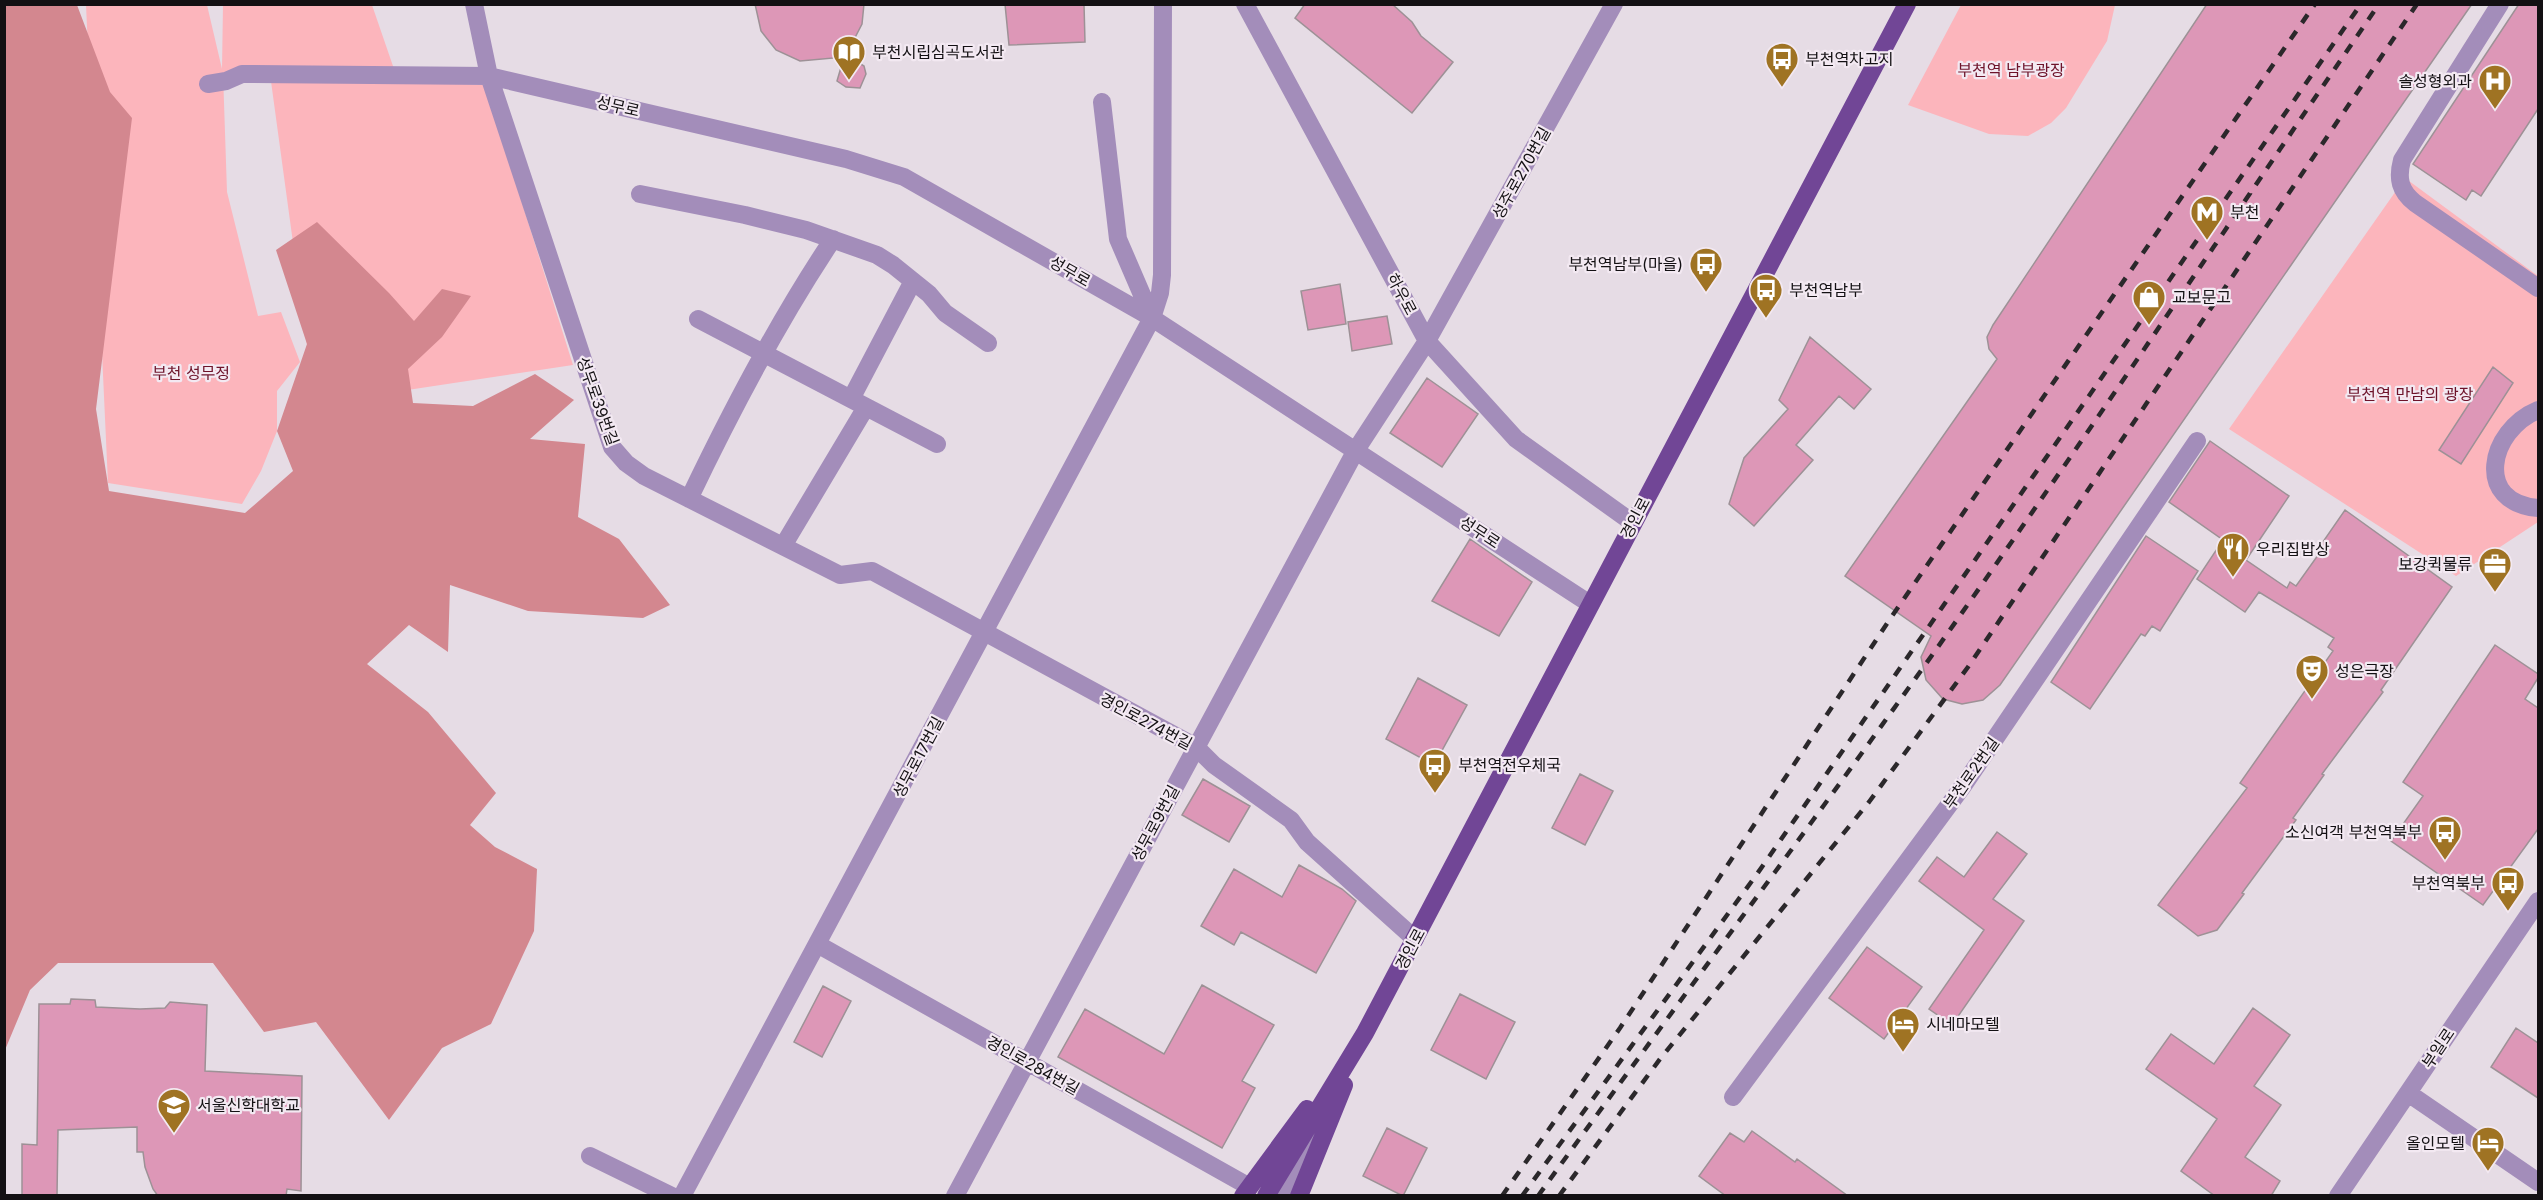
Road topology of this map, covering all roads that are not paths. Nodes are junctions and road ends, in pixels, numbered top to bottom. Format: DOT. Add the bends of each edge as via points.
graph roads {
  1 [pos="474,4"];
  2 [pos="1163,4"];
  3 [pos="1245,4"];
  4 [pos="1614,4"];
  5 [pos="1907,4"];
  6 [pos="2500,4"];
  7 [pos="489,76"];
  8 [pos="208,84"];
  9 [pos="1102,102"];
  10 [pos="640,194"];
  11 [pos="833,239"];
  12 [pos="913,281"];
  13 [pos="2538,288"];
  14 [pos="1152,318"];
  15 [pos="698,319"];
  16 [pos="1427,341"];
  17 [pos="988,344"];
  18 [pos="764,354"];
  19 [pos="859,403"];
  20 [pos="2538,410"];
  21 [pos="2197,441"];
  22 [pos="937,444"];
  23 [pos="1356,450"];
  24 [pos="689,499"];
  25 [pos="2538,508"];
  26 [pos="1633,523"];
  27 [pos="783,546"];
  28 [pos="872,571"];
  29 [pos="1590,604"];
  30 [pos="984,633"];
  31 [pos="1196,747"];
  32 [pos="2538,900"];
  33 [pos="1415,939"];
  34 [pos="817,944"];
  35 [pos="1365,1033"];
  36 [pos="1027,1061"];
  37 [pos="2408,1093"];
  38 [pos="1733,1097"];
  39 [pos="590,1156"];
  40 [pos="2538,1182"];
  41 [pos="1246,1191"];
  42 [pos="672,1196"];
  43 [pos="682,1196"];
  44 [pos="955,1196"];
  45 [pos="1266,1196"];
  46 [pos="1284,1196"];
  47 [pos="1299,1196"];
  48 [pos="2338,1196"];
  1 -- 7 [label="street, 성무로39번길"];
  2 -- 14 [label="street, 성무로17번길" via="1162,275"];
  3 -- 16 [label="street, 하우로"];
  4 -- 16 [label="street, 성주로270번길"];
  5 -- 26 [label="main road, 경인로"];
  6 -- 13 [label="street" via="2402,160 2399,180 2406,195"];
  7 -- 8 [label="street, 성무로" via="242,74"];
  7 -- 14 [label="street, 성무로" via="846,159 904,177"];
  7 -- 24 [label="street, 성무로39번길" via="612,447 644,476"];
  9 -- 14 [label="street" via="1118,239"];
  10 -- 11 [label="street" via="746,215"];
  11 -- 12 [label="street" via="886,260"];
  11 -- 18 [label="street" via="794,298"];
  12 -- 17 [label="street" via="945,313"];
  12 -- 19 [label="street"];
  14 -- 23 [label="street, 성무로"];
  14 -- 30 [label="street, 성무로17번길"];
  15 -- 18 [label="street"];
  16 -- 23 [label="street, 성주로270번길"];
  16 -- 26 [label="street, 하우로" via="1516,439"];
  18 -- 19 [label="street"];
  18 -- 24 [label="street"];
  19 -- 22 [label="street"];
  19 -- 27 [label="street"];
  20 -- 25 [label="street" via="2511,427 2499,445 2495,467 2506,497"];
  21 -- 38 [label="street, 부천로2번길" via="1963,786"];
  23 -- 29 [label="street, 성무로"];
  23 -- 31 [label="street, 성무로9번길"];
  24 -- 27 [label="street, 성무로39번길"];
  26 -- 29 [label="main road, 경인로"];
  27 -- 28 [label="street, 성무로39번길" via="840,575"];
  28 -- 30 [label="street, 경인로274번길"];
  29 -- 33 [label="main road, 경인로"];
  30 -- 31 [label="street, 경인로274번길"];
  30 -- 34 [label="street, 성무로17번길"];
  31 -- 33 [label="street, 경인로274번길" via="1214,765 1291,820 1307,842"];
  31 -- 36 [label="street, 성무로9번길"];
  32 -- 37 [label="street, 부일로"];
  33 -- 35 [label="main road, 경인로"];
  34 -- 36 [label="street, 경인로284번길"];
  34 -- 43 [label="street, 성무로17번길"];
  35 -- 41 [label="main road, 경인로"];
  35 -- 45 [label="main road, 경인로"];
  35 -- 46 [label="street"];
  35 -- 47 [label="main road, 경인로"];
  36 -- 41 [label="street, 경인로284번길"];
  36 -- 44 [label="street, 성무로9번길"];
  37 -- 40 [label="street"];
  37 -- 48 [label="street, 부일로"];
  39 -- 42 [label="street"];
}
